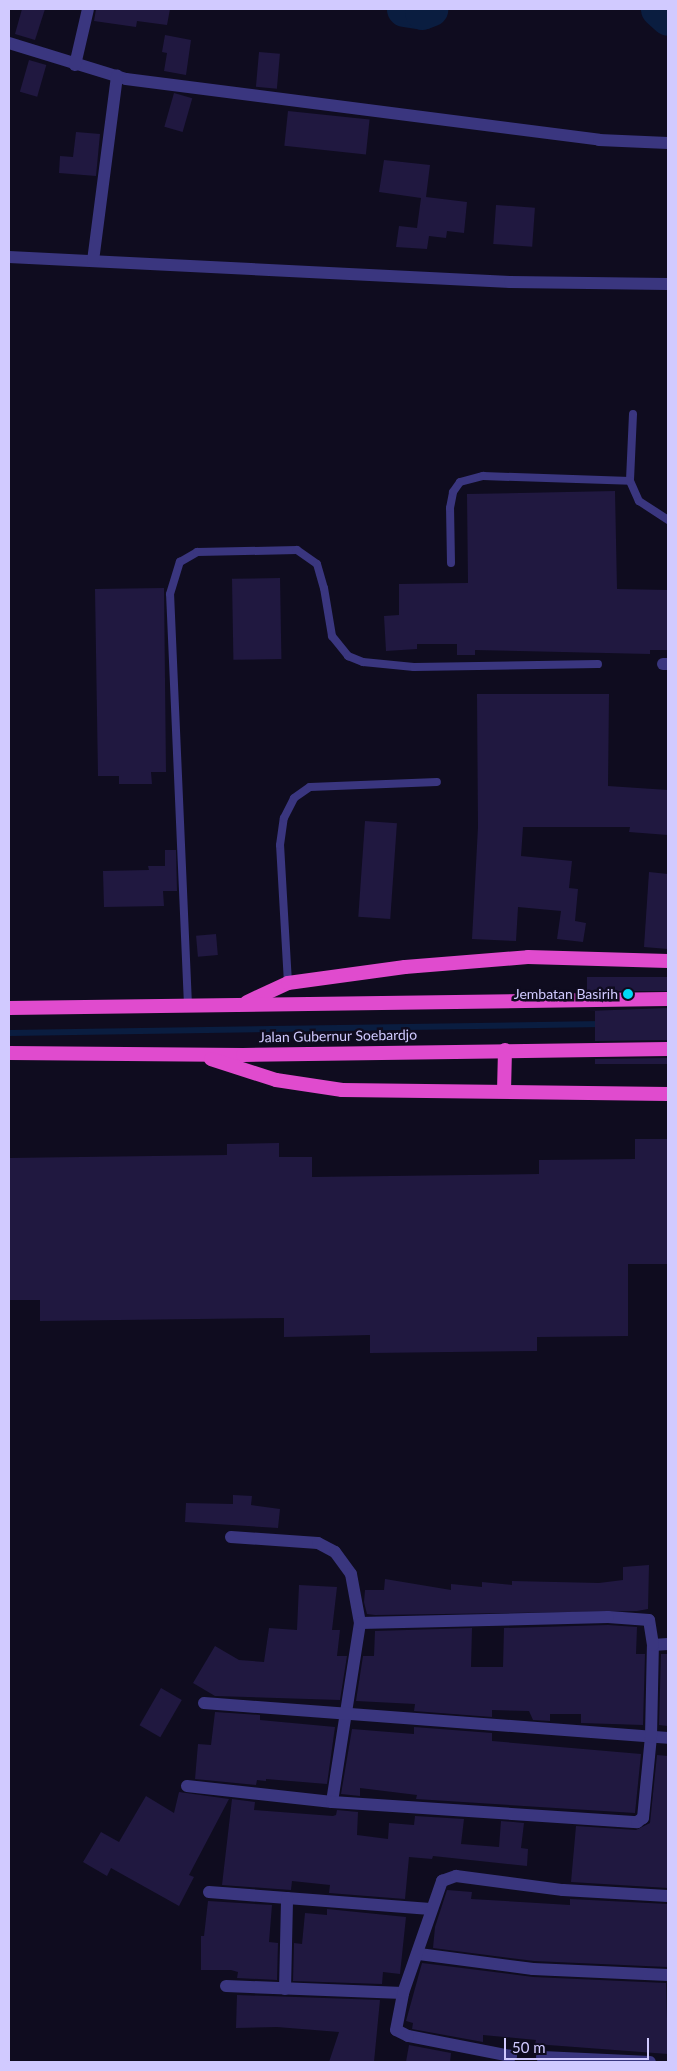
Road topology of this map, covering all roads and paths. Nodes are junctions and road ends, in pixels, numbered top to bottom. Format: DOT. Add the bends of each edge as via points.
graph roads {
  1 [pos="88,9"];
  2 [pos="9,43"];
  3 [pos="75,65"];
  4 [pos="117,76"];
  5 [pos="668,143"];
  6 [pos="9,256"];
  7 [pos="93,261"];
  8 [pos="668,284"];
  9 [pos="633,414"];
  10 [pos="630,481"];
  11 [pos="668,520"];
  12 [pos="452,564"];
  13 [pos="598,664"];
  14 [pos="437,782"];
  15 [pos="668,961"];
  16 [pos="288,982"];
  17 [pos="668,999"];
  18 [pos="188,1005"];
  19 [pos="241,1005"];
  20 [pos="9,1008"];
  21 [pos="668,1049"];
  22 [pos="505,1050"];
  23 [pos="9,1053"];
  24 [pos="196,1054"];
  25 [pos="504,1091"];
  26 [pos="668,1094"];
  27 [pos="231,1537"];
  28 [pos="360,1622"];
  29 [pos="668,1644"];
  30 [pos="653,1646"];
  31 [pos="204,1703"];
  32 [pos="345,1715"];
  33 [pos="651,1737"];
  34 [pos="668,1738"];
  35 [pos="187,1786"];
  36 [pos="332,1802"];
  37 [pos="209,1892"];
  38 [pos="668,1896"];
  39 [pos="287,1898"];
  40 [pos="430,1909"];
  41 [pos="419,1954"];
  42 [pos="668,1975"];
  43 [pos="226,1986"];
  44 [pos="285,1989"];
  45 [pos="403,1992"];
  46 [pos="511,2056"];
  47 [pos="542,2057"];
  48 [pos="650,2062"];
  1 -- 3 [label="street"];
  2 -- 3 [label="street"];
  3 -- 4 [label="street"];
  4 -- 5 [label="street" via="599,140"];
  4 -- 7 [label="street"];
  6 -- 7 [label="street"];
  7 -- 8 [label="street" via="510,282"];
  9 -- 10 [label="lane"];
  10 -- 11 [label="lane" via="639,501"];
  10 -- 12 [label="lane" via="483,476 460,482 453,492 450,508"];
  13 -- 18 [label="lane" via="414,667 363,662 348,656 332,636 317,564 296,550 197,552 180,562 170,594"];
  14 -- 16 [label="lane" via="310,787 294,798 284,818 280,845"];
  15 -- 16 [label="highway" via="528,957 351,972"];
  16 -- 19 [label="highway"];
  17 -- 19 [label="highway"];
  18 -- 19 [label="highway"];
  18 -- 20 [label="highway"];
  21 -- 22 [label="highway, Jalan Gubernur Soebardjo"];
  22 -- 24 [label="highway, Jalan Gubernur Soebardjo"];
  22 -- 25 [label="highway"];
  23 -- 24 [label="highway, Jalan Gubernur Soebardjo"];
  24 -- 25 [label="highway" via="305,1086 342,1090"];
  25 -- 26 [label="highway"];
  27 -- 28 [label="street" via="326,1546 351,1574"];
  28 -- 30 [label="street" via="608,1617 649,1620"];
  28 -- 32 [label="street"];
  29 -- 30 [label="street"];
  30 -- 33 [label="street"];
  31 -- 32 [label="street"];
  32 -- 33 [label="street"];
  32 -- 36 [label="street"];
  33 -- 34 [label="street"];
  33 -- 36 [label="street" via="646,1814 637,1822"];
  35 -- 36 [label="street"];
  37 -- 39 [label="street"];
  38 -- 40 [label="street" via="563,1890 450,1876 438,1888"];
  39 -- 40 [label="street"];
  39 -- 44 [label="street"];
  40 -- 41 [label="street"];
  41 -- 42 [label="street" via="533,1969"];
  41 -- 45 [label="street"];
  43 -- 44 [label="street"];
  44 -- 45 [label="street"];
  45 -- 46 [label="street" via="396,2024 400,2034"];
  47 -- 48 [label="street"];
}
